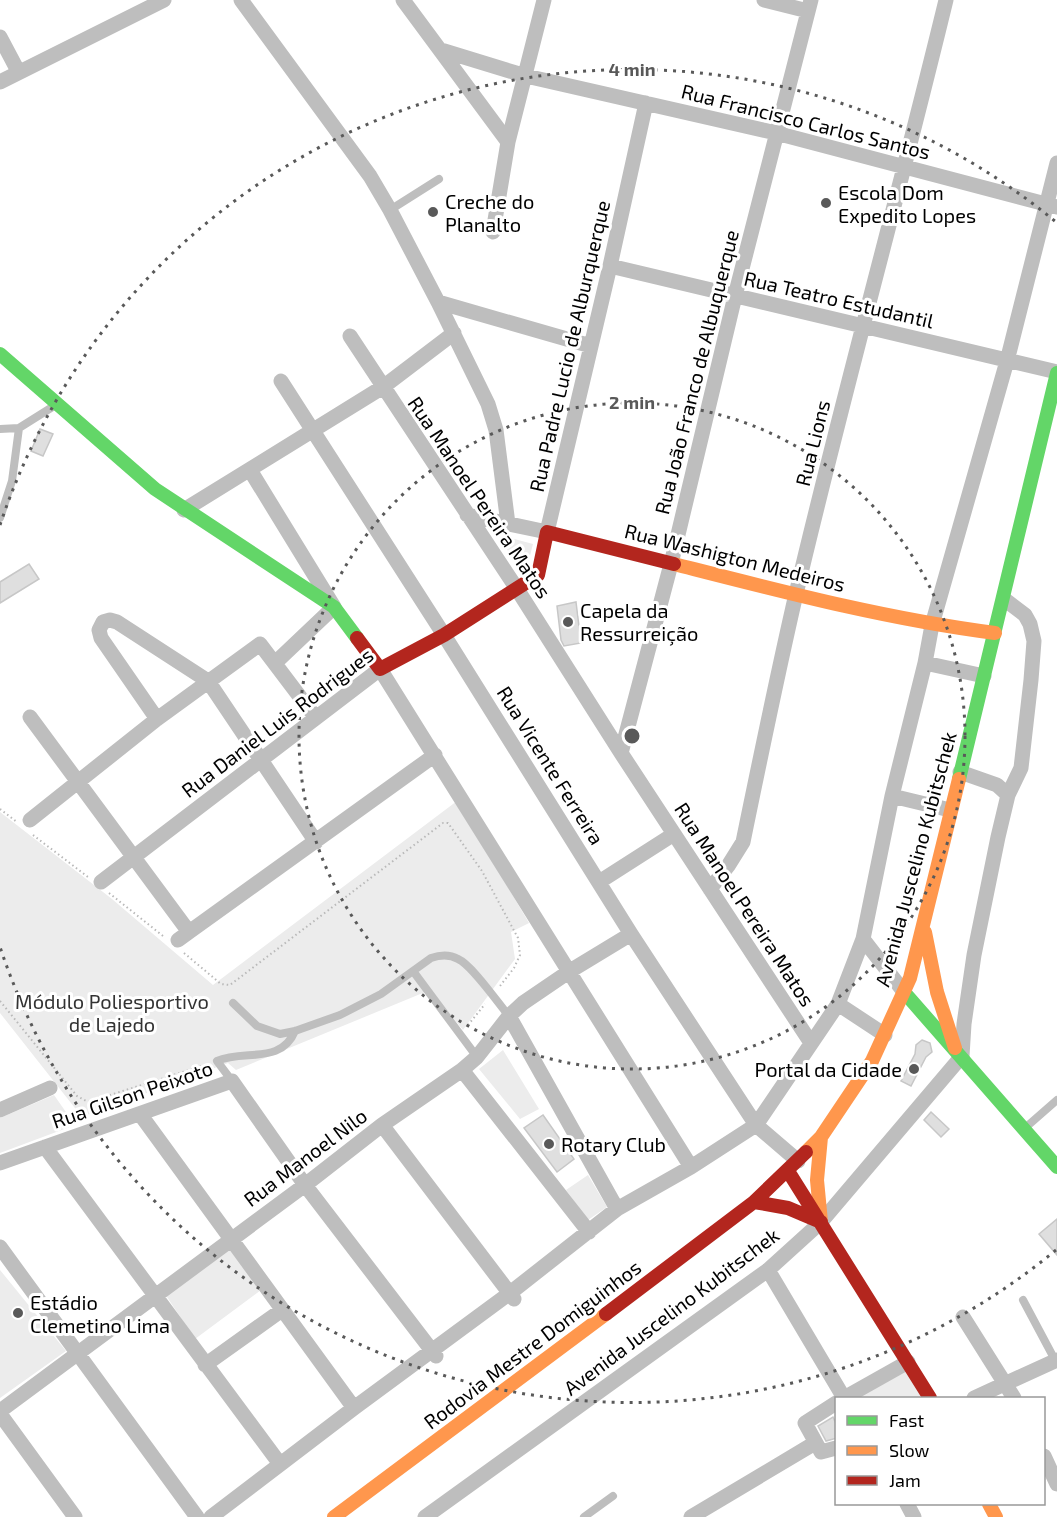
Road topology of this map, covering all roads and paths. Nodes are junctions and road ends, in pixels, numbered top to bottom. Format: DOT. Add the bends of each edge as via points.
graph roads {
  1 [pos="164,0"];
  2 [pos="241,0"];
  3 [pos="403,0"];
  4 [pos="544,0"];
  5 [pos="764,0"];
  6 [pos="946,0"];
  7 [pos="809,5"];
  8 [pos="0,37"];
  9 [pos="441,51"];
  10 [pos="18,71"];
  11 [pos="526,76"];
  12 [pos="0,82"];
  13 [pos="646,103"];
  14 [pos="776,133"];
  15 [pos="508,142"];
  16 [pos="1057,163"];
  17 [pos="906,166"];
  18 [pos="439,179"];
  19 [pos="1052,206"];
  20 [pos="390,210"];
  21 [pos="493,232"];
  22 [pos="610,266"];
  23 [pos="735,296"];
  24 [pos="438,302"];
  25 [pos="862,326"];
  26 [pos="453,333"];
  27 [pos="350,336"];
  28 [pos="591,346"];
  29 [pos="0,354"];
  30 [pos="1008,361"];
  31 [pos="1057,373"];
  32 [pos="281,381"];
  33 [pos="383,387"];
  34 [pos="1053,403"];
  35 [pos="58,404"];
  36 [pos="19,428"];
  37 [pos="0,429"];
  38 [pos="312,431"];
  39 [pos="250,470"];
  40 [pos="12,481"];
  41 [pos="0,485"];
  42 [pos="184,510"];
  43 [pos="467,515"];
  44 [pos="0,518"];
  45 [pos="508,524"];
  46 [pos="547,532"];
  47 [pos="671,564"];
  48 [pos="517,588"];
  49 [pos="1005,593"];
  50 [pos="796,595"];
  51 [pos="334,607"];
  52 [pos="932,625"];
  53 [pos="995,633"];
  54 [pos="444,635"];
  55 [pos="275,663"];
  56 [pos="925,663"];
  57 [pos="380,669"];
  58 [pos="984,676"];
  59 [pos="208,681"];
  60 [pos="30,717"];
  61 [pos="316,718"];
  62 [pos="157,719"];
  63 [pos="621,753"];
  64 [pos="435,755"];
  65 [pos="260,760"];
  66 [pos="960,772"];
  67 [pos="79,782"];
  68 [pos="1008,795"];
  69 [pos="892,796"];
  70 [pos="0,809"];
  71 [pos="950,810"];
  72 [pos="25,824"];
  73 [pos="674,834"];
  74 [pos="316,842"];
  75 [pos="132,858"];
  76 [pos="599,882"];
  77 [pos="100,885"];
  78 [pos="710,889"];
  79 [pos="924,924"];
  80 [pos="631,934"];
  81 [pos="863,939"];
  82 [pos="179,941"];
  83 [pos="413,971"];
  84 [pos="570,971"];
  85 [pos="904,992"];
  86 [pos="492,996"];
  87 [pos="0,1001"];
  88 [pos="232,1003"];
  89 [pos="838,1004"];
  90 [pos="509,1016"];
  91 [pos="296,1031"];
  92 [pos="460,1034"];
  93 [pos="885,1035"];
  94 [pos="811,1043"];
  95 [pos="958,1052"];
  96 [pos="477,1057"];
  97 [pos="217,1061"];
  98 [pos="462,1070"];
  99 [pos="232,1081"];
  100 [pos="50,1088"];
  101 [pos="1057,1100"];
  102 [pos="0,1110"];
  103 [pos="140,1114"];
  104 [pos="382,1125"];
  105 [pos="756,1125"];
  106 [pos="1024,1129"];
  107 [pos="821,1137"];
  108 [pos="45,1147"];
  109 [pos="0,1163"];
  110 [pos="793,1166"];
  111 [pos="691,1167"];
  112 [pos="1057,1167"];
  113 [pos="305,1185"];
  114 [pos="754,1202"];
  115 [pos="617,1209"];
  116 [pos="821,1222"];
  117 [pos="588,1232"];
  118 [pos="230,1240"];
  119 [pos="0,1247"];
  120 [pos="768,1270"];
  121 [pos="154,1296"];
  122 [pos="512,1296"];
  123 [pos="1023,1300"];
  124 [pos="282,1310"];
  125 [pos="963,1317"];
  126 [pos="76,1353"];
  127 [pos="435,1353"];
  128 [pos="1056,1360"];
  129 [pos="908,1362"];
  130 [pos="205,1365"];
  131 [pos="1005,1384"];
  132 [pos="843,1397"];
  133 [pos="846,1397"];
  134 [pos="928,1397"];
  135 [pos="976,1397"];
  136 [pos="1013,1397"];
  137 [pos="835,1404"];
  138 [pos="354,1408"];
  139 [pos="0,1412"];
  140 [pos="815,1443"];
  141 [pos="835,1448"];
  142 [pos="1045,1458"];
  143 [pos="280,1464"];
  144 [pos="1057,1484"];
  145 [pos="613,1496"];
  146 [pos="75,1517"];
  147 [pos="197,1517"];
  148 [pos="211,1517"];
  149 [pos="334,1517"];
  150 [pos="425,1517"];
  151 [pos="584,1517"];
  152 [pos="691,1517"];
  1 -- 10 [label="street"];
  2 -- 20 [label="street" via="356,155"];
  3 -- 9 [label="street"];
  4 -- 11 [label="street"];
  5 -- 7 [label="street"];
  6 -- 17 [label="street, Rua Lions"];
  7 -- 14 [label="street, Rua João Franco de Albuquerque"];
  8 -- 10 [label="street"];
  9 -- 11 [label="street, Rua Francisco Carlos Santos"];
  9 -- 15 [label="street"];
  10 -- 12 [label="street"];
  11 -- 13 [label="street, Rua Francisco Carlos Santos"];
  11 -- 15 [label="street"];
  13 -- 14 [label="street, Rua Francisco Carlos Santos"];
  13 -- 22 [label="street, Rua Padre Lucio de Alburquerque"];
  14 -- 17 [label="street, Rua Francisco Carlos Santos"];
  14 -- 23 [label="street, Rua João Franco de Albuquerque"];
  15 -- 21 [label="street"];
  16 -- 19 [label="street"];
  17 -- 19 [label="street, Rua Francisco Carlos Santos"];
  17 -- 25 [label="street, Rua Lions"];
  18 -- 20 [label="lane"];
  19 -- 30 [label="street"];
  20 -- 24 [label="street"];
  22 -- 23 [label="street, Rua Teatro Estudantil"];
  22 -- 28 [label="street, Rua Padre Lucio de Alburquerque"];
  23 -- 25 [label="street, Rua Teatro Estudantil"];
  23 -- 47 [label="street, Rua João Franco de Albuquerque"];
  24 -- 26 [label="street"];
  24 -- 28 [label="street"];
  25 -- 30 [label="street, Rua Teatro Estudantil"];
  25 -- 50 [label="street, Rua Lions"];
  26 -- 33 [label="street"];
  26 -- 45 [label="street" via="488,404 496,430"];
  27 -- 33 [label="street, Rua Manoel Pereira Matos"];
  28 -- 46 [label="street, Rua Padre Lucio de Alburquerque"];
  29 -- 35 [label="street"];
  30 -- 31 [label="street, Rua Teatro Estudantil"];
  30 -- 52 [label="street"];
  31 -- 34 [label="street, Avenida Juscelino Kubitschek"];
  32 -- 38 [label="street, Rua Vicente Ferreira"];
  33 -- 38 [label="street"];
  33 -- 43 [label="street, Rua Manoel Pereira Matos"];
  34 -- 49 [label="street, Avenida Juscelino Kubitschek"];
  35 -- 36 [label="lane"];
  35 -- 42 [label="street"];
  36 -- 37 [label="lane"];
  36 -- 40 [label="lane"];
  38 -- 39 [label="street"];
  38 -- 54 [label="street, Rua Vicente Ferreira"];
  39 -- 42 [label="street"];
  39 -- 51 [label="street"];
  40 -- 41 [label="lane"];
  40 -- 44 [label="lane"];
  42 -- 51 [label="street"];
  43 -- 45 [label="street, Rua Washigton Medeiros"];
  43 -- 48 [label="street, Rua Manoel Pereira Matos"];
  45 -- 46 [label="street, Rua Washigton Medeiros"];
  46 -- 47 [label="street, Rua Washigton Medeiros"];
  46 -- 48 [label="street, Rua Padre Lucio de Alburquerque" via="538,574"];
  47 -- 50 [label="street, Rua Washigton Medeiros"];
  47 -- 63 [label="street, Rua João Franco de Albuquerque"];
  48 -- 54 [label="street, Rua Daniel Luis Rodrigues"];
  48 -- 63 [label="street, Rua Manoel Pereira Matos"];
  49 -- 53 [label="street, Avenida Juscelino Kubitschek"];
  49 -- 68 [label="street" via="1025,615 1034,641 1021,768"];
  50 -- 52 [label="street, Rua Washigton Medeiros"];
  50 -- 78 [label="street, Rua Lions" via="742,842"];
  51 -- 55 [label="street"];
  51 -- 57 [label="street"];
  52 -- 53 [label="street, Rua Washigton Medeiros"];
  52 -- 56 [label="street"];
  53 -- 58 [label="street, Avenida Juscelino Kubitschek"];
  54 -- 57 [label="street, Rua Daniel Luis Rodrigues"];
  54 -- 76 [label="street, Rua Vicente Ferreira"];
  55 -- 59 [label="street" via="260,644"];
  55 -- 61 [label="street"];
  56 -- 58 [label="street"];
  56 -- 69 [label="street"];
  57 -- 61 [label="street, Rua Daniel Luis Rodrigues"];
  57 -- 64 [label="street"];
  58 -- 66 [label="street, Avenida Juscelino Kubitschek"];
  59 -- 62 [label="street"];
  59 -- 62 [label="street" via="117,622 103,622 101,638"];
  59 -- 65 [label="street"];
  60 -- 67 [label="street"];
  61 -- 65 [label="street, Rua Daniel Luis Rodrigues"];
  62 -- 67 [label="street"];
  63 -- 73 [label="street, Rua Manoel Pereira Matos"];
  64 -- 74 [label="street"];
  64 -- 84 [label="street"];
  65 -- 74 [label="street"];
  65 -- 75 [label="street, Rua Daniel Luis Rodrigues"];
  66 -- 68 [label="street" via="997,785"];
  66 -- 71 [label="street, Avenida Juscelino Kubitschek"];
  67 -- 72 [label="street"];
  67 -- 75 [label="street"];
  68 -- 95 [label="street"];
  69 -- 71 [label="street"];
  69 -- 81 [label="street"];
  70 -- 72 [label="path"];
  71 -- 79 [label="street, Avenida Juscelino Kubitschek"];
  72 -- 77 [label="path"];
  73 -- 76 [label="street"];
  73 -- 78 [label="street, Rua Manoel Pereira Matos"];
  74 -- 82 [label="street"];
  75 -- 77 [label="street, Rua Daniel Luis Rodrigues"];
  75 -- 82 [label="street"];
  76 -- 80 [label="street, Rua Vicente Ferreira"];
  77 -- 82 [label="path"];
  78 -- 94 [label="street, Rua Manoel Pereira Matos"];
  79 -- 85 [label="street, Avenida Juscelino Kubitschek"];
  79 -- 95 [label="street" via="937,992"];
  80 -- 84 [label="street, Rua Manoel Nilo"];
  80 -- 105 [label="street, Rua Vicente Ferreira"];
  81 -- 85 [label="street"];
  81 -- 89 [label="street"];
  82 -- 86 [label="path" via="221,984 230,985 448,823 482,871 518,938 520,955"];
  83 -- 86 [label="lane" via="439,955 457,958"];
  83 -- 91 [label="lane" via="381,994"];
  83 -- 92 [label="lane"];
  84 -- 90 [label="street, Rua Manoel Nilo"];
  84 -- 111 [label="street"];
  85 -- 93 [label="street, Avenida Juscelino Kubitschek"];
  85 -- 95 [label="street"];
  86 -- 90 [label="lane"];
  86 -- 92 [label="path"];
  87 -- 97 [label="path" via="77,1096 88,1102"];
  88 -- 91 [label="lane" via="257,1026 280,1034"];
  89 -- 93 [label="street"];
  89 -- 94 [label="street"];
  90 -- 96 [label="street, Rua Manoel Nilo"];
  90 -- 115 [label="street"];
  91 -- 97 [label="lane" via="291,1043 266,1055"];
  92 -- 96 [label="lane"];
  93 -- 107 [label="street, Avenida Juscelino Kubitschek"];
  94 -- 105 [label="street"];
  95 -- 106 [label="street"];
  95 -- 116 [label="street, Avenida Juscelino Kubitschek"];
  96 -- 98 [label="street, Rua Manoel Nilo"];
  97 -- 99 [label="lane"];
  98 -- 104 [label="street, Rua Manoel Nilo"];
  98 -- 117 [label="street"];
  99 -- 103 [label="street, Rua Gilson Peixoto"];
  99 -- 113 [label="street, Rua Gilson Peixoto"];
  100 -- 102 [label="street"];
  101 -- 106 [label="lane"];
  103 -- 108 [label="street, Rua Gilson Peixoto"];
  103 -- 118 [label="street"];
  104 -- 113 [label="street, Rua Manoel Nilo"];
  104 -- 122 [label="street"];
  105 -- 110 [label="street, Rua Vicente Ferreira"];
  105 -- 111 [label="street"];
  106 -- 112 [label="street"];
  107 -- 110 [label="street, Avenida Juscelino Kubitschek"];
  107 -- 116 [label="street" via="816,1183"];
  108 -- 109 [label="street, Rua Gilson Peixoto"];
  108 -- 121 [label="street"];
  110 -- 114 [label="street, Avenida Juscelino Kubitschek"];
  110 -- 116 [label="street, Rua Vicente Ferreira"];
  111 -- 115 [label="street"];
  113 -- 118 [label="street, Rua Manoel Nilo"];
  113 -- 127 [label="street, Rua Gilson Peixoto"];
  114 -- 116 [label="street" via="788,1208"];
  114 -- 149 [label="street, Rodovia Mestre Domiguinhos"];
  115 -- 117 [label="street"];
  116 -- 120 [label="street, Avenida Juscelino Kubitschek"];
  116 -- 129 [label="street, Rua Vicente Ferreira"];
  117 -- 122 [label="street"];
  118 -- 121 [label="street, Rua Manoel Nilo"];
  118 -- 124 [label="street"];
  119 -- 126 [label="street"];
  120 -- 132 [label="street"];
  120 -- 150 [label="street, Avenida Juscelino Kubitschek"];
  121 -- 126 [label="street, Rua Manoel Nilo"];
  121 -- 130 [label="street"];
  122 -- 127 [label="street"];
  123 -- 128 [label="lane"];
  124 -- 130 [label="street"];
  124 -- 138 [label="street"];
  125 -- 131 [label="street"];
  126 -- 139 [label="street, Rua Manoel Nilo"];
  126 -- 147 [label="street"];
  127 -- 138 [label="street"];
  128 -- 131 [label="street"];
  129 -- 133 [label="street"];
  129 -- 134 [label="street, Rua Vicente Ferreira"];
  130 -- 143 [label="street"];
  131 -- 135 [label="street"];
  131 -- 136 [label="street"];
  137 -- 140 [label="street" via="804,1423"];
  138 -- 143 [label="street"];
  139 -- 146 [label="street"];
  140 -- 141 [label="street" via="821,1452"];
  140 -- 152 [label="street"];
  142 -- 144 [label="street"];
  143 -- 148 [label="street"];
  145 -- 151 [label="lane"];
}
